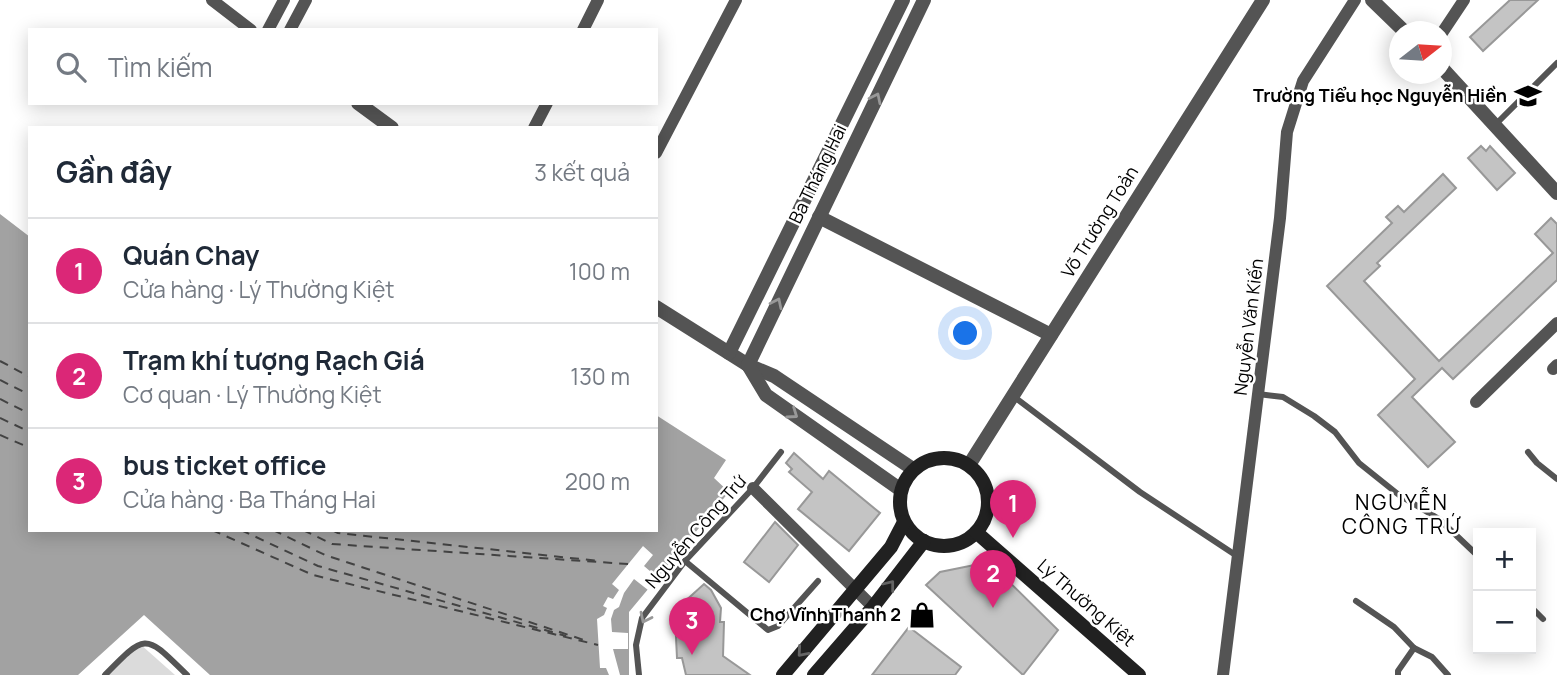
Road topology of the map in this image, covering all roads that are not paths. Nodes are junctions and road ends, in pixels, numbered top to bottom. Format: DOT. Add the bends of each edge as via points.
graph roads {
  1 [pos="212,0"];
  2 [pos="284,0"];
  3 [pos="306,0"];
  4 [pos="598,0"];
  5 [pos="736,0"];
  6 [pos="903,0"];
  7 [pos="924,0"];
  8 [pos="1263,0"];
  9 [pos="1355,0"];
  10 [pos="1372,0"];
  11 [pos="1464,0"];
  12 [pos="893,21"];
  13 [pos="1394,21"];
  14 [pos="1449,21"];
  15 [pos="248,28"];
  16 [pos="269,28"];
  17 [pos="291,28"];
  18 [pos="584,28"];
  19 [pos="909,30"];
  20 [pos="1557,63"];
  21 [pos="1452,80"];
  22 [pos="361,105"];
  23 [pos="546,105"];
  24 [pos="1494,125"];
  25 [pos="389,126"];
  26 [pos="535,126"];
  27 [pos="658,149"];
  28 [pos="1557,193"];
  29 [pos="819,217"];
  30 [pos="658,308"];
  31 [pos="1557,323"];
  32 [pos="1051,335"];
  33 [pos="730,353"];
  34 [pos="748,365"];
  35 [pos="1258,394"];
  36 [pos="1013,396"];
  37 [pos="1476,401"];
  38 [pos="781,452"];
  39 [pos="1528,452"];
  40 [pos="969,465"];
  41 [pos="913,469"];
  42 [pos="1557,479"];
  43 [pos="753,488"];
  44 [pos="901,490"];
  45 [pos="904,522"];
  46 [pos="976,532"];
  47 [pos="924,541"];
  48 [pos="1473,551"];
  49 [pos="1239,557"];
  50 [pos="685,561"];
  51 [pos="818,581"];
  52 [pos="856,590"];
  53 [pos="1356,601"];
  54 [pos="873,607"];
  55 [pos="1536,612"];
  56 [pos="1542,619"];
  57 [pos="1414,648"];
  58 [pos="105,675"];
  59 [pos="187,675"];
  60 [pos="639,675"];
  61 [pos="783,675"];
  62 [pos="814,675"];
  63 [pos="1139,675"];
  64 [pos="1223,675"];
  65 [pos="1398,675"];
  66 [pos="1448,675"];
  1 -- 15 [label="street"];
  2 -- 16 [label="street"];
  3 -- 17 [label="street"];
  4 -- 18 [label="street"];
  5 -- 27 [label="street"];
  6 -- 12 [label="street, Ba Tháng Hai"];
  7 -- 19 [label="street, Ba Tháng Hai"];
  8 -- 32 [label="street, Võ Trường Toản"];
  9 -- 35 [label="street, Nguyễn Văn Kiến" via="1303,81 1287,132"];
  10 -- 13 [label="street"];
  11 -- 14 [label="street"];
  12 -- 19 [label="street"];
  12 -- 33 [label="street, Ba Tháng Hai"];
  29 -- 19 [label="street, Ba Tháng Hai, one-way"];
  20 -- 24 [label="lane"];
  21 -- 24 [label="street"];
  22 -- 25 [label="street"];
  23 -- 26 [label="street"];
  24 -- 28 [label="street"];
  29 -- 32 [label="street"];
  34 -- 29 [label="street, Ba Tháng Hai, one-way"];
  30 -- 33 [label="street"];
  31 -- 37 [label="street"];
  32 -- 36 [label="street, Võ Trường Toản"];
  33 -- 34 [label="street"];
  34 -- 41 [label="street" via="774,376"];
  34 -- 44 [label="street, one-way" via="766,395"];
  35 -- 48 [label="lane" via="1283,397 1314,416 1335,432 1359,463 1438,519"];
  35 -- 49 [label="street, Nguyễn Văn Kiến"];
  36 -- 40 [label="street, Võ Trường Toản"];
  36 -- 49 [label="lane" via="1140,492"];
  38 -- 43 [label="lane, Nguyễn Công Trứ"];
  39 -- 42 [label="lane"];
  40 -- 41 [label="main road" via="940,457"];
  40 -- 46 [label="main road" via="980,475 988,504"];
  41 -- 44 [label="main road"];
  43 -- 50 [label="lane, Nguyễn Công Trứ"];
  43 -- 52 [label="street"];
  44 -- 45 [label="main road"];
  45 -- 47 [label="main road"];
  45 -- 52 [label="main road" via="891,547"];
  46 -- 47 [label="main road" via="952,546"];
  46 -- 63 [label="main road, Lý Thường Kiệt"];
  54 -- 47 [label="main road, one-way"];
  49 -- 64 [label="street, Nguyễn Văn Kiến"];
  50 -- 51 [label="lane" via="768,630 778,626"];
  50 -- 60 [label="lane, Nguyễn Công Trứ, one-way" via="642,618 636,645"];
  52 -- 54 [label="street"];
  52 -- 61 [label="main road, one-way"];
  53 -- 57 [label="lane" via="1394,627"];
  54 -- 62 [label="main road"];
  55 -- 56 [label="lane"];
  57 -- 65 [label="lane"];
  57 -- 66 [label="lane" via="1432,657"];
  58 -- 59 [label="lane" via="126,653 145,642 158,645"];
}
